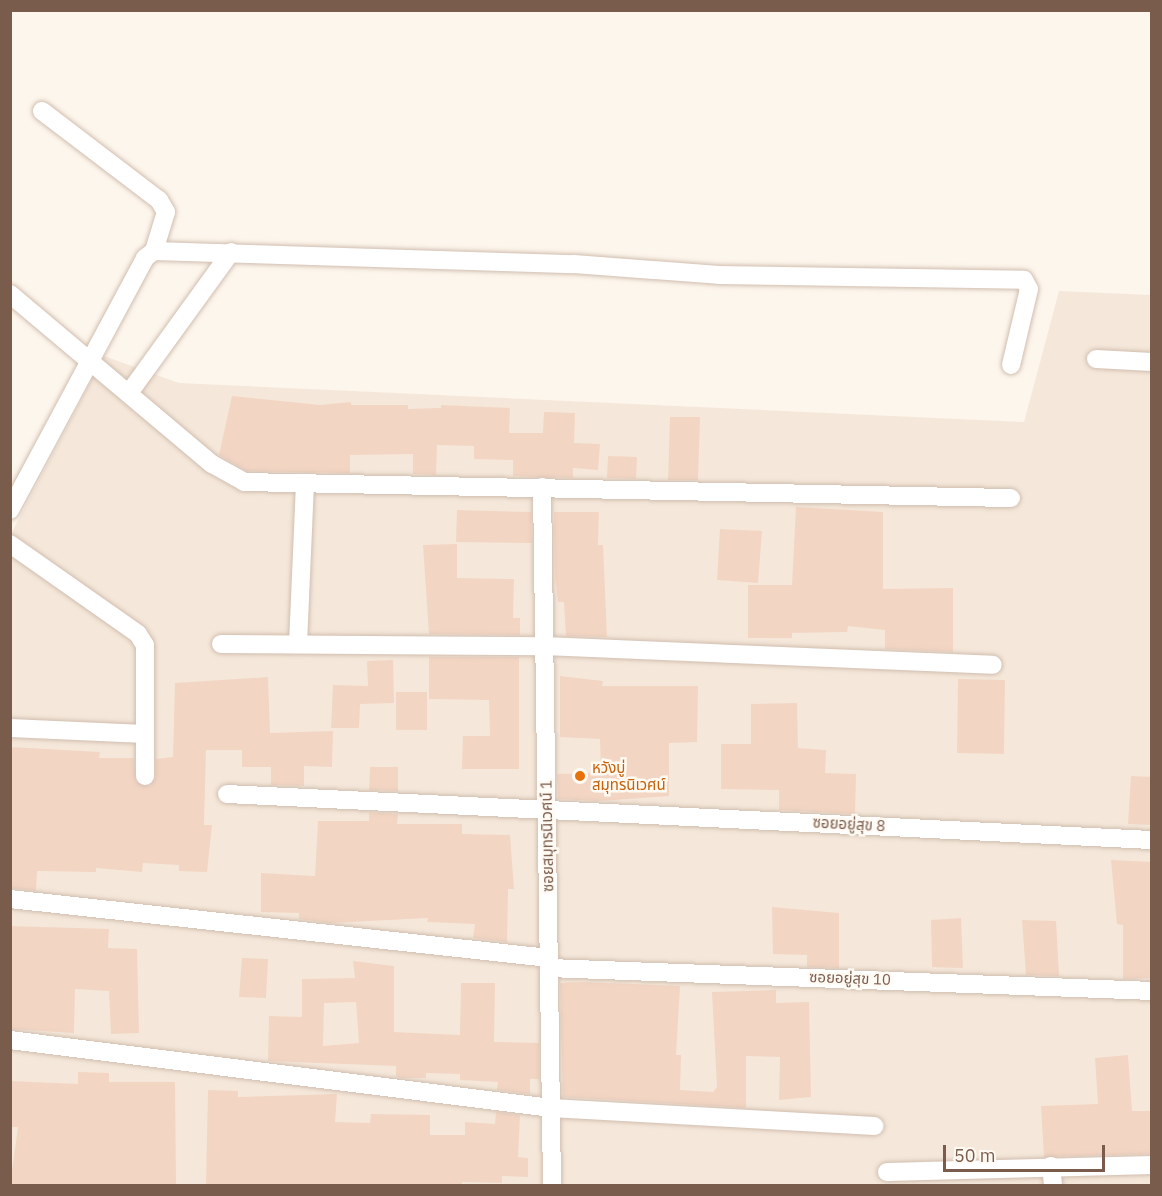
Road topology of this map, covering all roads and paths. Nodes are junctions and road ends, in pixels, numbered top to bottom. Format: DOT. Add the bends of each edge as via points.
graph roads {
  1 [pos="42,111"];
  2 [pos="154,251"];
  3 [pos="231,252"];
  4 [pos="10,294"];
  5 [pos="1096,359"];
  6 [pos="92,362"];
  7 [pos="1152,362"];
  8 [pos="1011,365"];
  9 [pos="129,393"];
  10 [pos="305,483"];
  11 [pos="542,487"];
  12 [pos="1011,498"];
  13 [pos="10,510"];
  14 [pos="10,544"];
  15 [pos="221,644"];
  16 [pos="297,644"];
  17 [pos="544,646"];
  18 [pos="993,665"];
  19 [pos="10,728"];
  20 [pos="145,734"];
  21 [pos="145,776"];
  22 [pos="227,794"];
  23 [pos="546,809"];
  24 [pos="1152,840"];
  25 [pos="10,899"];
  26 [pos="549,963"];
  27 [pos="1152,991"];
  28 [pos="10,1040"];
  29 [pos="551,1108"];
  30 [pos="874,1126"];
  31 [pos="1152,1165"];
  32 [pos="1052,1166"];
  33 [pos="887,1172"];
  34 [pos="552,1185"];
  35 [pos="1053,1185"];
  1 -- 2 [label="street" via="159,200 166,212"];
  2 -- 3 [label="street"];
  2 -- 6 [label="street" via="145,258"];
  3 -- 8 [label="street" via="344,259 574,264 719,275 1024,280 1029,289"];
  3 -- 9 [label="street"];
  4 -- 6 [label="street"];
  5 -- 7 [label="street"];
  6 -- 9 [label="street"];
  6 -- 13 [label="street"];
  9 -- 10 [label="street" via="212,464 244,482"];
  10 -- 11 [label="street"];
  10 -- 16 [label="street"];
  11 -- 12 [label="street"];
  11 -- 17 [label="street, ซอยสมุทรนิเวศน์ 1"];
  14 -- 20 [label="street" via="138,634 145,645"];
  15 -- 16 [label="street"];
  16 -- 17 [label="street"];
  17 -- 18 [label="street"];
  17 -- 23 [label="street, ซอยสมุทรนิเวศน์ 1"];
  19 -- 20 [label="street"];
  20 -- 21 [label="street"];
  22 -- 23 [label="street, ซอยอยู่สุข 8"];
  23 -- 24 [label="street, ซอยอยู่สุข 8"];
  23 -- 26 [label="street, ซอยสมุทรนิเวศน์ 1"];
  25 -- 26 [label="street, ซอยอยู่สุข 10"];
  26 -- 27 [label="street, ซอยอยู่สุข 10"];
  26 -- 29 [label="street, ซอยสมุทรนิเวศน์ 1"];
  28 -- 29 [label="street"];
  29 -- 30 [label="street"];
  29 -- 34 [label="street, ซอยสมุทรนิเวศน์ 1"];
  31 -- 32 [label="street"];
  32 -- 33 [label="street"];
  32 -- 35 [label="street"];
}
